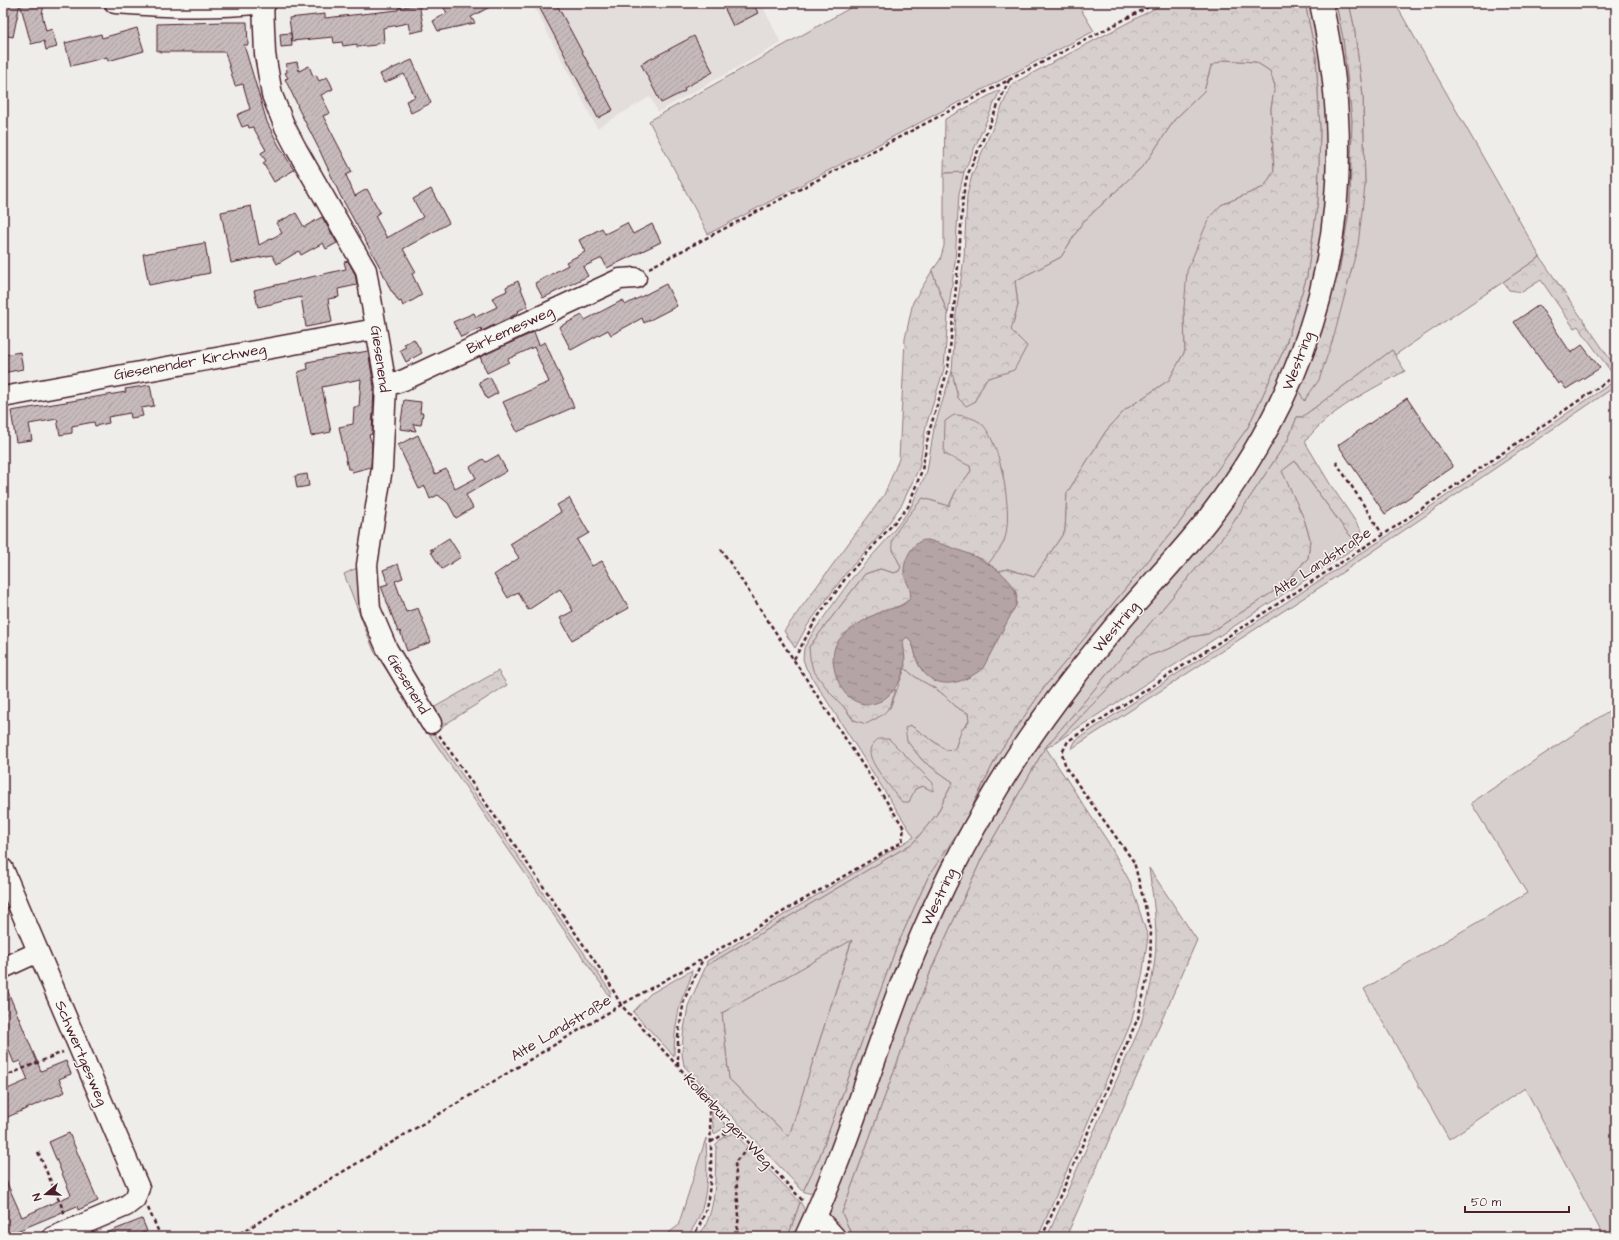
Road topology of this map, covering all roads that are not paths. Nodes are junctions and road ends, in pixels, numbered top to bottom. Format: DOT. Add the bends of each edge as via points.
graph roads {
  1 [pos="115,3"];
  2 [pos="264,3"];
  3 [pos="1321,3"];
  4 [pos="636,278"];
  5 [pos="376,329"];
  6 [pos="386,386"];
  7 [pos="3,397"];
  8 [pos="431,723"];
  9 [pos="3,869"];
  10 [pos="38,952"];
  11 [pos="3,968"];
  12 [pos="816,1216"];
  13 [pos="53,1237"];
  14 [pos="806,1237"];
  15 [pos="835,1237"];
  1 -- 2 [label="street" via="169,7"];
  2 -- 5 [label="street, Giesenend" via="265,54 272,95 297,150 366,270"];
  3 -- 12 [label="main road, Westring" via="1330,45 1336,94 1339,144 1337,192 1327,268 1298,365 1278,409 1239,476 1200,528 1111,631 1066,688 1024,746 979,819 941,892 915,951"];
  4 -- 6 [label="street, Birkemesweg" via="620,279 404,380"];
  5 -- 6 [label="street, Giesenend"];
  5 -- 7 [label="street, Giesenender Kirchweg"];
  6 -- 8 [label="street, Giesenend" via="382,468 367,565 370,609 386,649"];
  9 -- 10 [label="street, Schwertgesweg"];
  10 -- 11 [label="street"];
  10 -- 13 [label="street, Schwertgesweg" via="139,1188 135,1199 126,1206"];
  12 -- 14 [label="main road, Westring"];
  12 -- 15 [label="street"];
}
